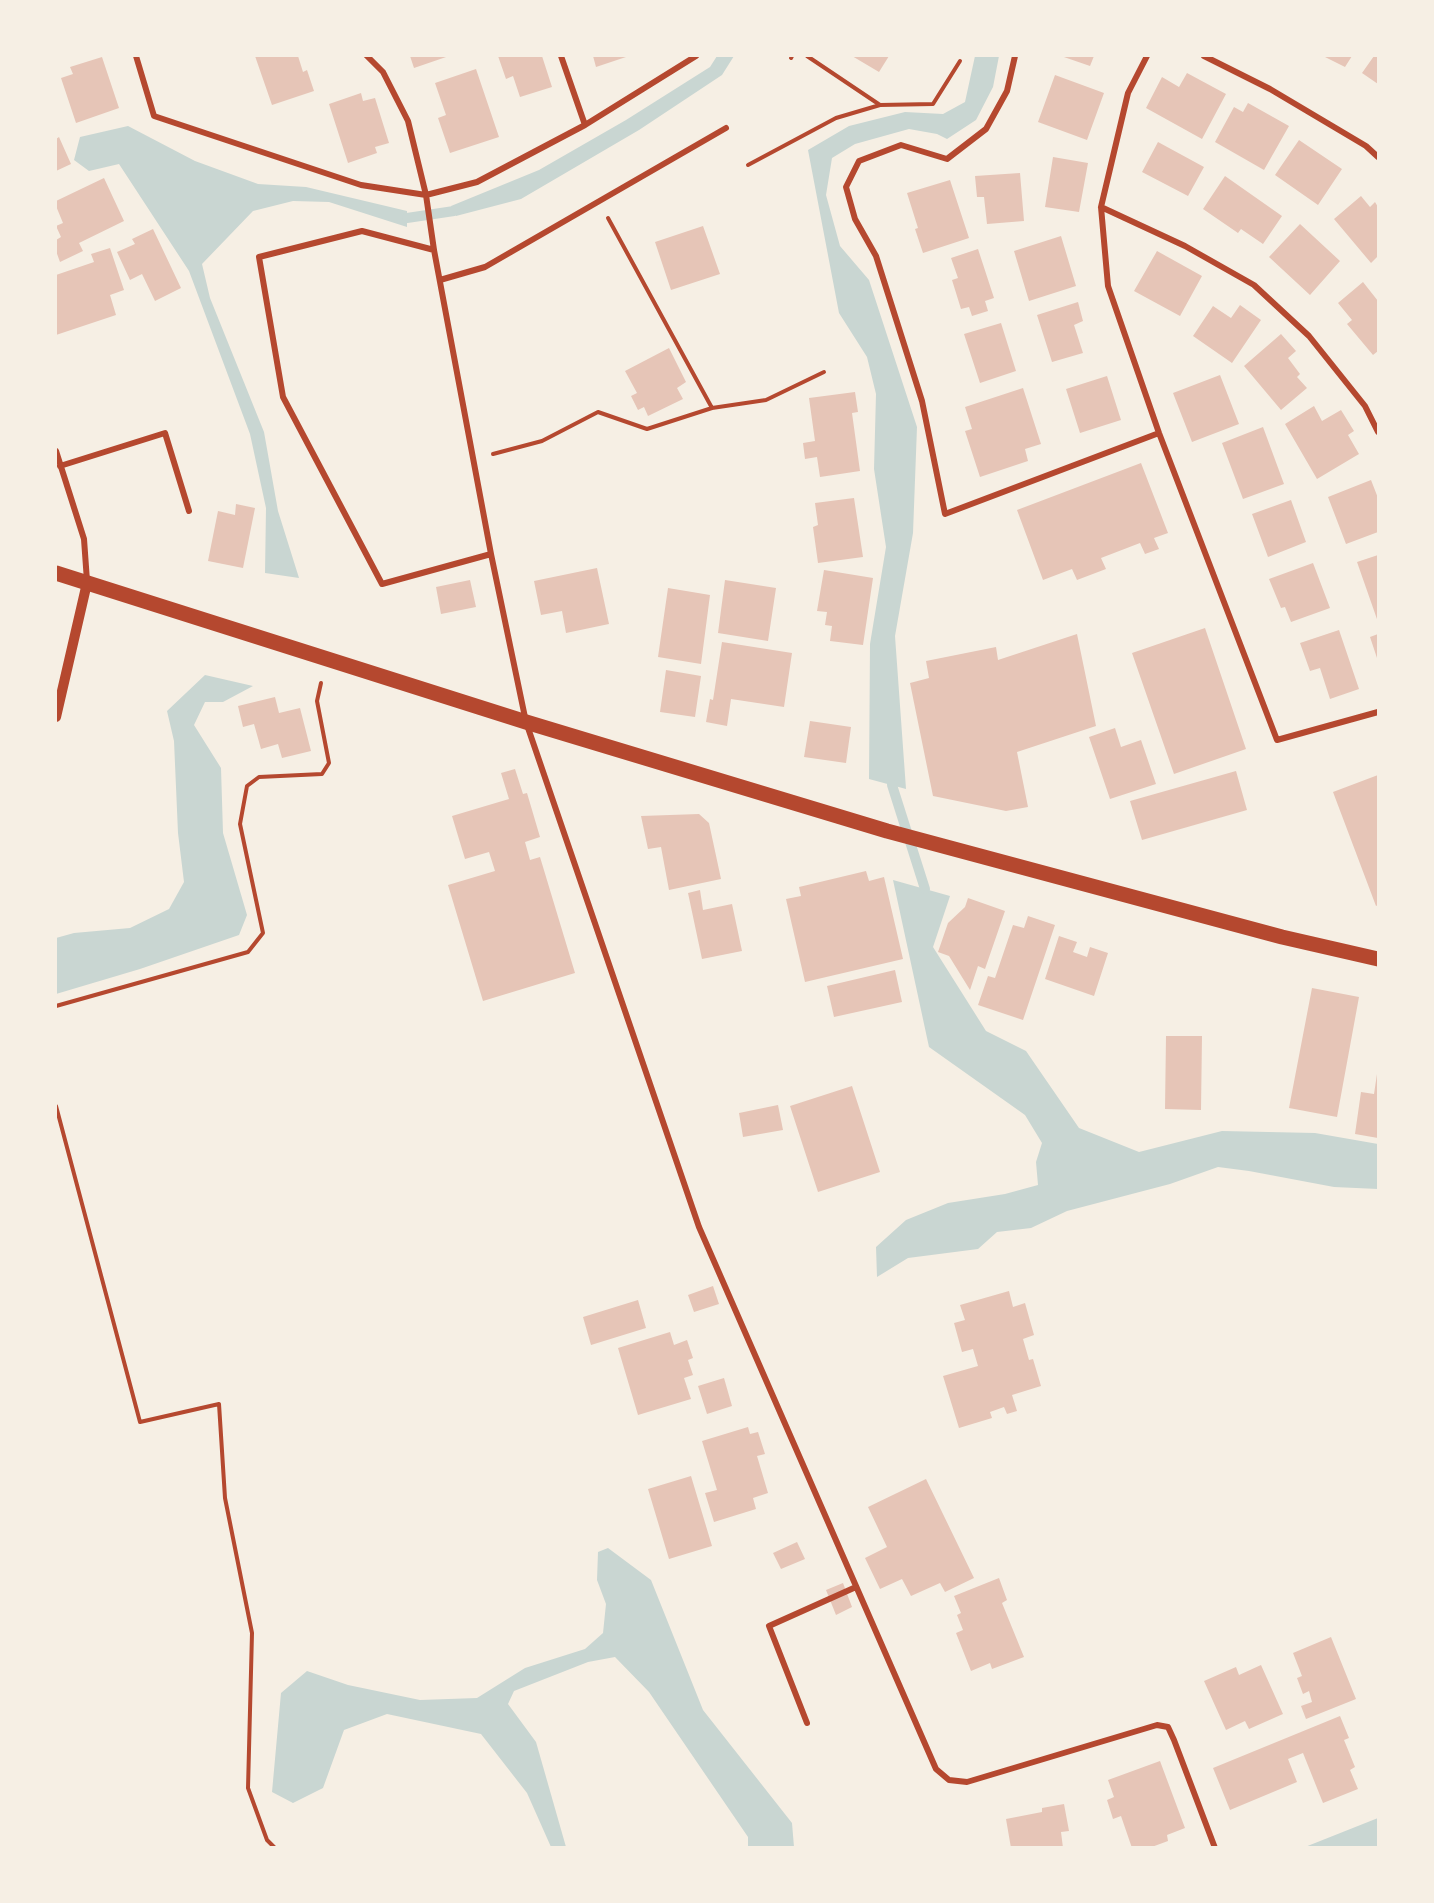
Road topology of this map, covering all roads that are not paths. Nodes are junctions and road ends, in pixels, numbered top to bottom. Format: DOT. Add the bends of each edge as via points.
graph roads {
  1 [pos="136,56"];
  2 [pos="367,56"];
  3 [pos="561,56"];
  4 [pos="696,56"];
  5 [pos="1015,56"];
  6 [pos="1147,56"];
  7 [pos="1204,56"];
  8 [pos="585,125"];
  9 [pos="726,128"];
  10 [pos="1378,157"];
  11 [pos="426,195"];
  12 [pos="1101,207"];
  13 [pos="434,250"];
  14 [pos="440,280"];
  15 [pos="1378,432"];
  16 [pos="1159,433"];
  17 [pos="56,451"];
  18 [pos="60,466"];
  19 [pos="189,511"];
  20 [pos="491,554"];
  21 [pos="56,573"];
  22 [pos="87,583"];
  23 [pos="1378,712"];
  24 [pos="56,717"];
  25 [pos="526,722"];
  26 [pos="1378,958"];
  27 [pos="856,1587"];
  28 [pos="807,1723"];
  29 [pos="1215,1848"];
  1 -- 11 [label="street" via="154,116 361,185"];
  2 -- 11 [label="street" via="383,72 408,121"];
  3 -- 8 [label="street"];
  4 -- 8 [label="street"];
  5 -- 16 [label="street" via="1007,91 986,129 947,159 901,145 859,161 846,187 855,219 876,256 922,401 945,513"];
  6 -- 12 [label="street" via="1128,93"];
  7 -- 10 [label="street" via="1299,106"];
  8 -- 11 [label="street" via="477,182"];
  9 -- 14 [label="street" via="485,267"];
  11 -- 13 [label="street"];
  12 -- 15 [label="street" via="1185,246 1254,285 1309,336 1365,406"];
  12 -- 16 [label="street" via="1108,286"];
  13 -- 14 [label="street"];
  13 -- 20 [label="street" via="362,231 259,257 283,397 382,584"];
  14 -- 20 [label="street"];
  16 -- 23 [label="street" via="1277,740"];
  17 -- 18 [label="street"];
  18 -- 19 [label="street" via="165,433"];
  18 -- 22 [label="street" via="84,539"];
  20 -- 25 [label="street"];
  21 -- 22 [label="main road"];
  22 -- 24 [label="street"];
  22 -- 25 [label="main road"];
  25 -- 26 [label="main road" via="919,840 1282,937"];
  25 -- 27 [label="street" via="699,1227"];
  27 -- 28 [label="street" via="769,1626"];
  27 -- 29 [label="street" via="936,1769 948,1780 967,1782 1157,1725 1168,1727"];
}
